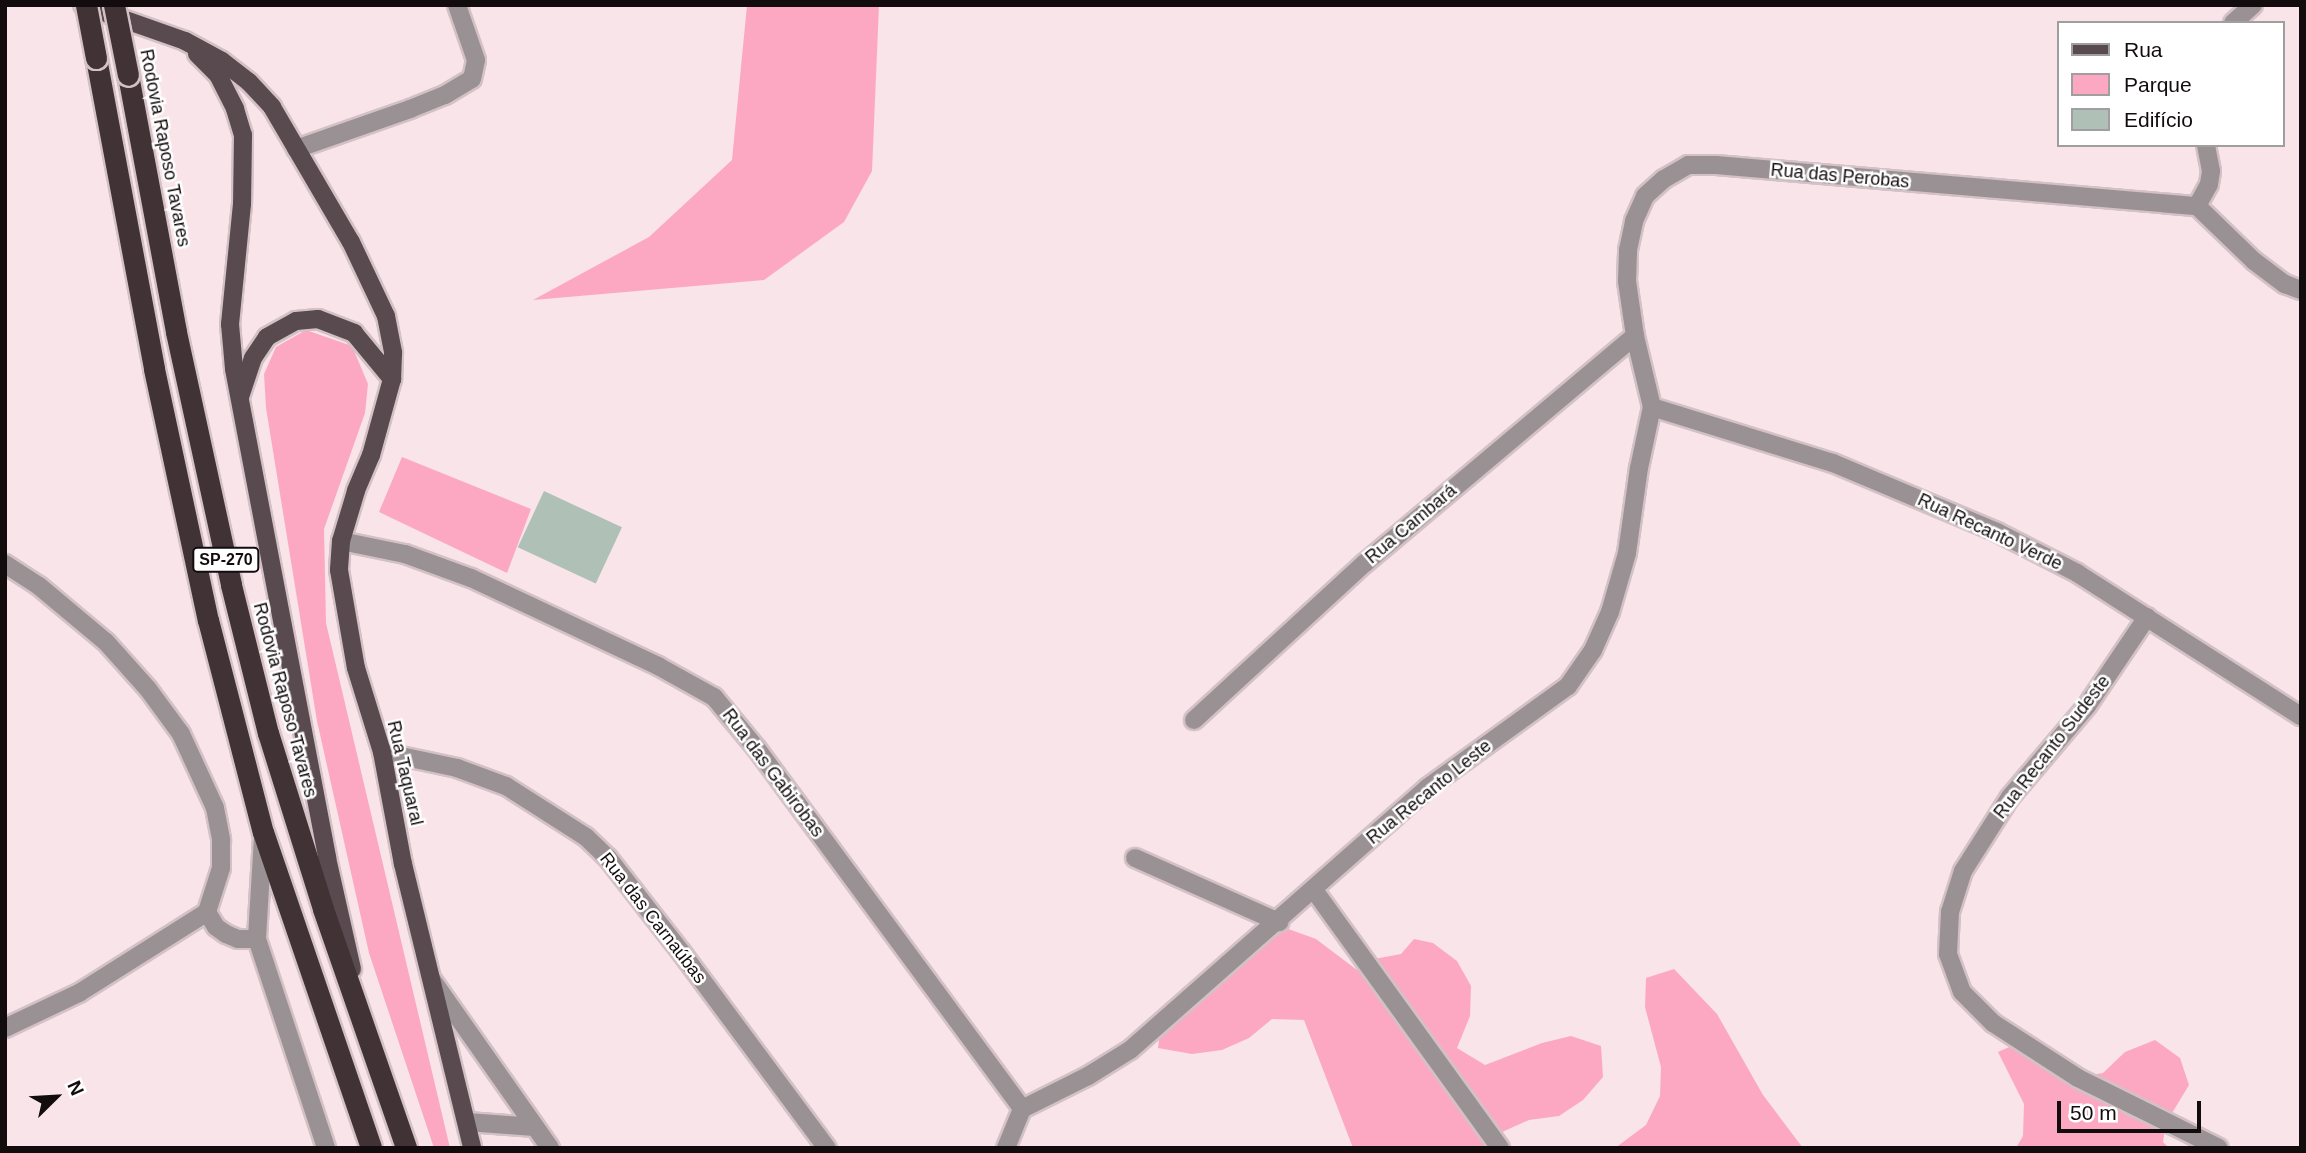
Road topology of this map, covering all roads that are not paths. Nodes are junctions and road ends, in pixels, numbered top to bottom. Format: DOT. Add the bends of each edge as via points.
graph roads {
  1 [pos="85,5"];
  2 [pos="114,5"];
  3 [pos="457,5"];
  4 [pos="2253,5"];
  5 [pos="2235,21"];
  6 [pos="185,41"];
  7 [pos="2206,147"];
  8 [pos="296,149"];
  9 [pos="2197,206"];
  10 [pos="2301,290"];
  11 [pos="1635,336"];
  12 [pos="392,379"];
  13 [pos="239,400"];
  14 [pos="1652,407"];
  15 [pos="341,541"];
  16 [pos="5,564"];
  17 [pos="2147,617"];
  18 [pos="2301,716"];
  19 [pos="1194,720"];
  20 [pos="382,752"];
  21 [pos="263,832"];
  22 [pos="1135,858"];
  23 [pos="1314,890"];
  24 [pos="207,912"];
  25 [pos="1279,922"];
  26 [pos="257,939"];
  27 [pos="430,978"];
  28 [pos="5,1028"];
  29 [pos="366,1034"];
  30 [pos="1022,1109"];
  31 [pos="467,1122"];
  32 [pos="535,1128"];
  33 [pos="326,1148"];
  34 [pos="371,1148"];
  35 [pos="406,1148"];
  36 [pos="472,1148"];
  37 [pos="550,1148"];
  38 [pos="827,1148"];
  39 [pos="1006,1148"];
  40 [pos="1500,1148"];
  41 [pos="2219,1148"];
  1 -- 6 [label="main road, Rua Taquaral"];
  1 -- 21 [label="highway, SP-270, bridge" via="156,383 208,620"];
  2 -- 29 [label="highway, Rodovia Raposo Tavares / SP-270, bridge" via="179,345 231,585 268,733"];
  3 -- 8 [label="street" via="476,60 472,79 422,104"];
  4 -- 5 [label="street"];
  6 -- 8 [label="main road, Rua Taquaral" via="249,82 272,107"];
  6 -- 13 [label="main road" via="218,75 243,135 242,204 230,324"];
  7 -- 9 [label="street" via="2209,184"];
  8 -- 12 [label="main road, Rua Taquaral" via="373,284 386,316"];
  9 -- 10 [label="street" via="2254,261"];
  9 -- 11 [label="street, Rua das Perobas" via="1688,165 1645,196 1633,221 1626,281"];
  11 -- 14 [label="street, Rua das Perobas"];
  11 -- 19 [label="street, Rua Cambará" via="1365,564"];
  12 -- 13 [label="main road" via="354,333 317,319 296,321 267,337 253,358"];
  12 -- 15 [label="main road, Rua Taquaral" via="372,456"];
  13 -- 29 [label="main road" via="327,858"];
  14 -- 17 [label="street, Rua Recanto Verde" via="1833,463 1997,532 2077,573"];
  14 -- 23 [label="street, Rua Recanto Leste" via="1627,553 1610,612 1593,650 1568,686 1427,789"];
  15 -- 20 [label="main road, Rua Taquaral" via="339,570 356,668"];
  15 -- 30 [label="street, Rua das Gabirobas" via="405,554 471,578 714,697"];
  16 -- 24 [label="street" via="106,642 181,734 215,807 221,840 221,868"];
  17 -- 18 [label="street, Rua Recanto Verde"];
  17 -- 41 [label="street, Rua Recanto Sudeste" via="2087,706 2010,797 1964,871 1950,912 1948,954 1962,992 1993,1023 2078,1078"];
  20 -- 27 [label="main road, Rua Taquaral"];
  20 -- 38 [label="street, Rua das Carnaúbas" via="457,768 506,786 586,837 608,858 682,953"];
  21 -- 26 [label="street"];
  21 -- 34 [label="highway, SP-270"];
  22 -- 25 [label="street"];
  23 -- 25 [label="street, Rua Recanto Leste"];
  23 -- 40 [label="street"];
  24 -- 26 [label="street" via="226,934"];
  24 -- 28 [label="street" via="79,993"];
  25 -- 30 [label="street, Rua Recanto Leste" via="1130,1050"];
  26 -- 33 [label="street"];
  27 -- 31 [label="main road"];
  27 -- 32 [label="street, Rua Taquaral"];
  29 -- 35 [label="highway, Rodovia Raposo Tavares / SP-270"];
  30 -- 39 [label="street"];
  31 -- 32 [label="street"];
  31 -- 36 [label="main road"];
  32 -- 37 [label="street, Rua Taquaral"];
}
